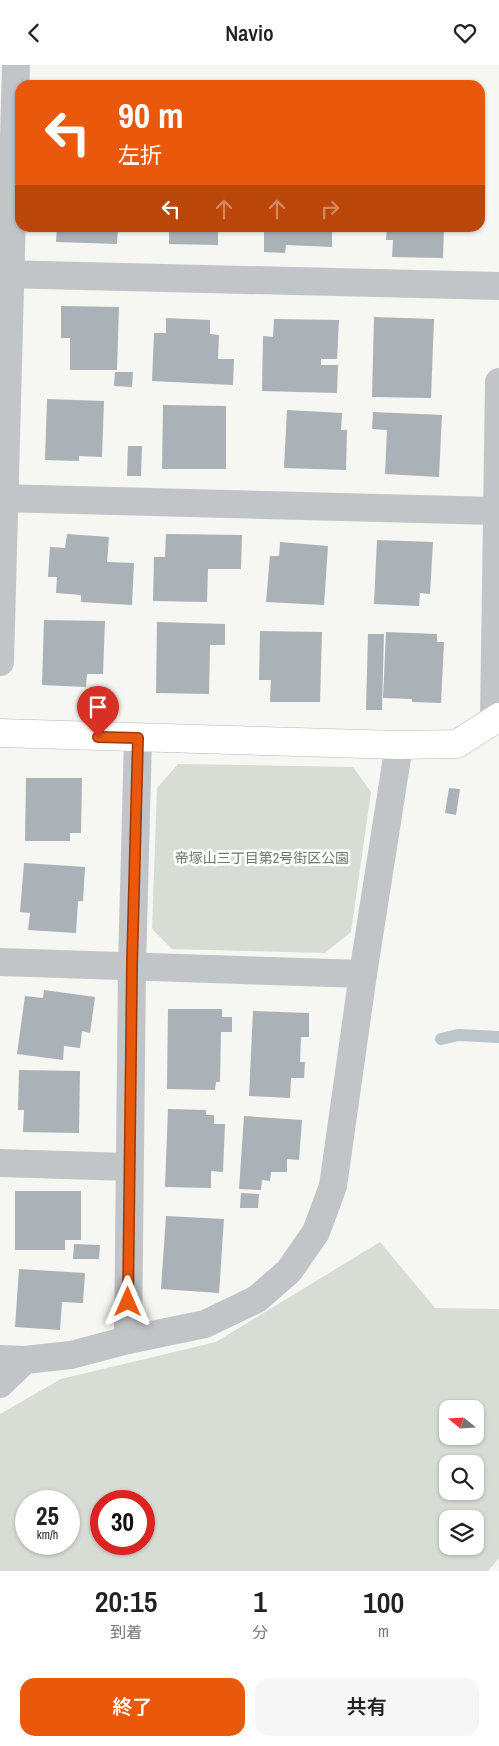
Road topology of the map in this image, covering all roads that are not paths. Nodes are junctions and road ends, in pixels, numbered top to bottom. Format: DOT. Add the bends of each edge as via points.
graph roads {
  1 [pos="16,65"];
  2 [pos="15,80"];
  3 [pos="15,84"];
  4 [pos="5,274"];
  5 [pos="499,286"];
  6 [pos="499,382"];
  7 [pos="2,498"];
  8 [pos="496,511"];
  9 [pos="0,662"];
  10 [pos="496,718"];
  11 [pos="0,733"];
  12 [pos="138,738"];
  13 [pos="399,745"];
  14 [pos="0,963"];
  15 [pos="132,965"];
  16 [pos="363,974"];
  17 [pos="0,1163"];
  18 [pos="129,1167"];
  19 [pos="128,1340"];
  20 [pos="12,1360"];
  21 [pos="0,1384"];
  1 -- 2 [label="street"];
  3 -- 4 [label="street"];
  4 -- 5 [label="street"];
  4 -- 7 [label="street"];
  6 -- 8 [label="street"];
  7 -- 8 [label="street"];
  7 -- 9 [label="street"];
  8 -- 10 [label="street"];
  10 -- 13 [label="street" via="457,744"];
  11 -- 12 [label="street"];
  12 -- 13 [label="street"];
  12 -- 15 [label="street"];
  13 -- 16 [label="street"];
  14 -- 15 [label="street"];
  15 -- 16 [label="street"];
  15 -- 18 [label="street"];
  16 -- 19 [label="street" via="333,1186 316,1232 289,1271 257,1299 205,1324"];
  17 -- 18 [label="street"];
  18 -- 19 [label="street"];
  19 -- 20 [label="street" via="71,1355"];
  20 -- 21 [label="street"];
}
